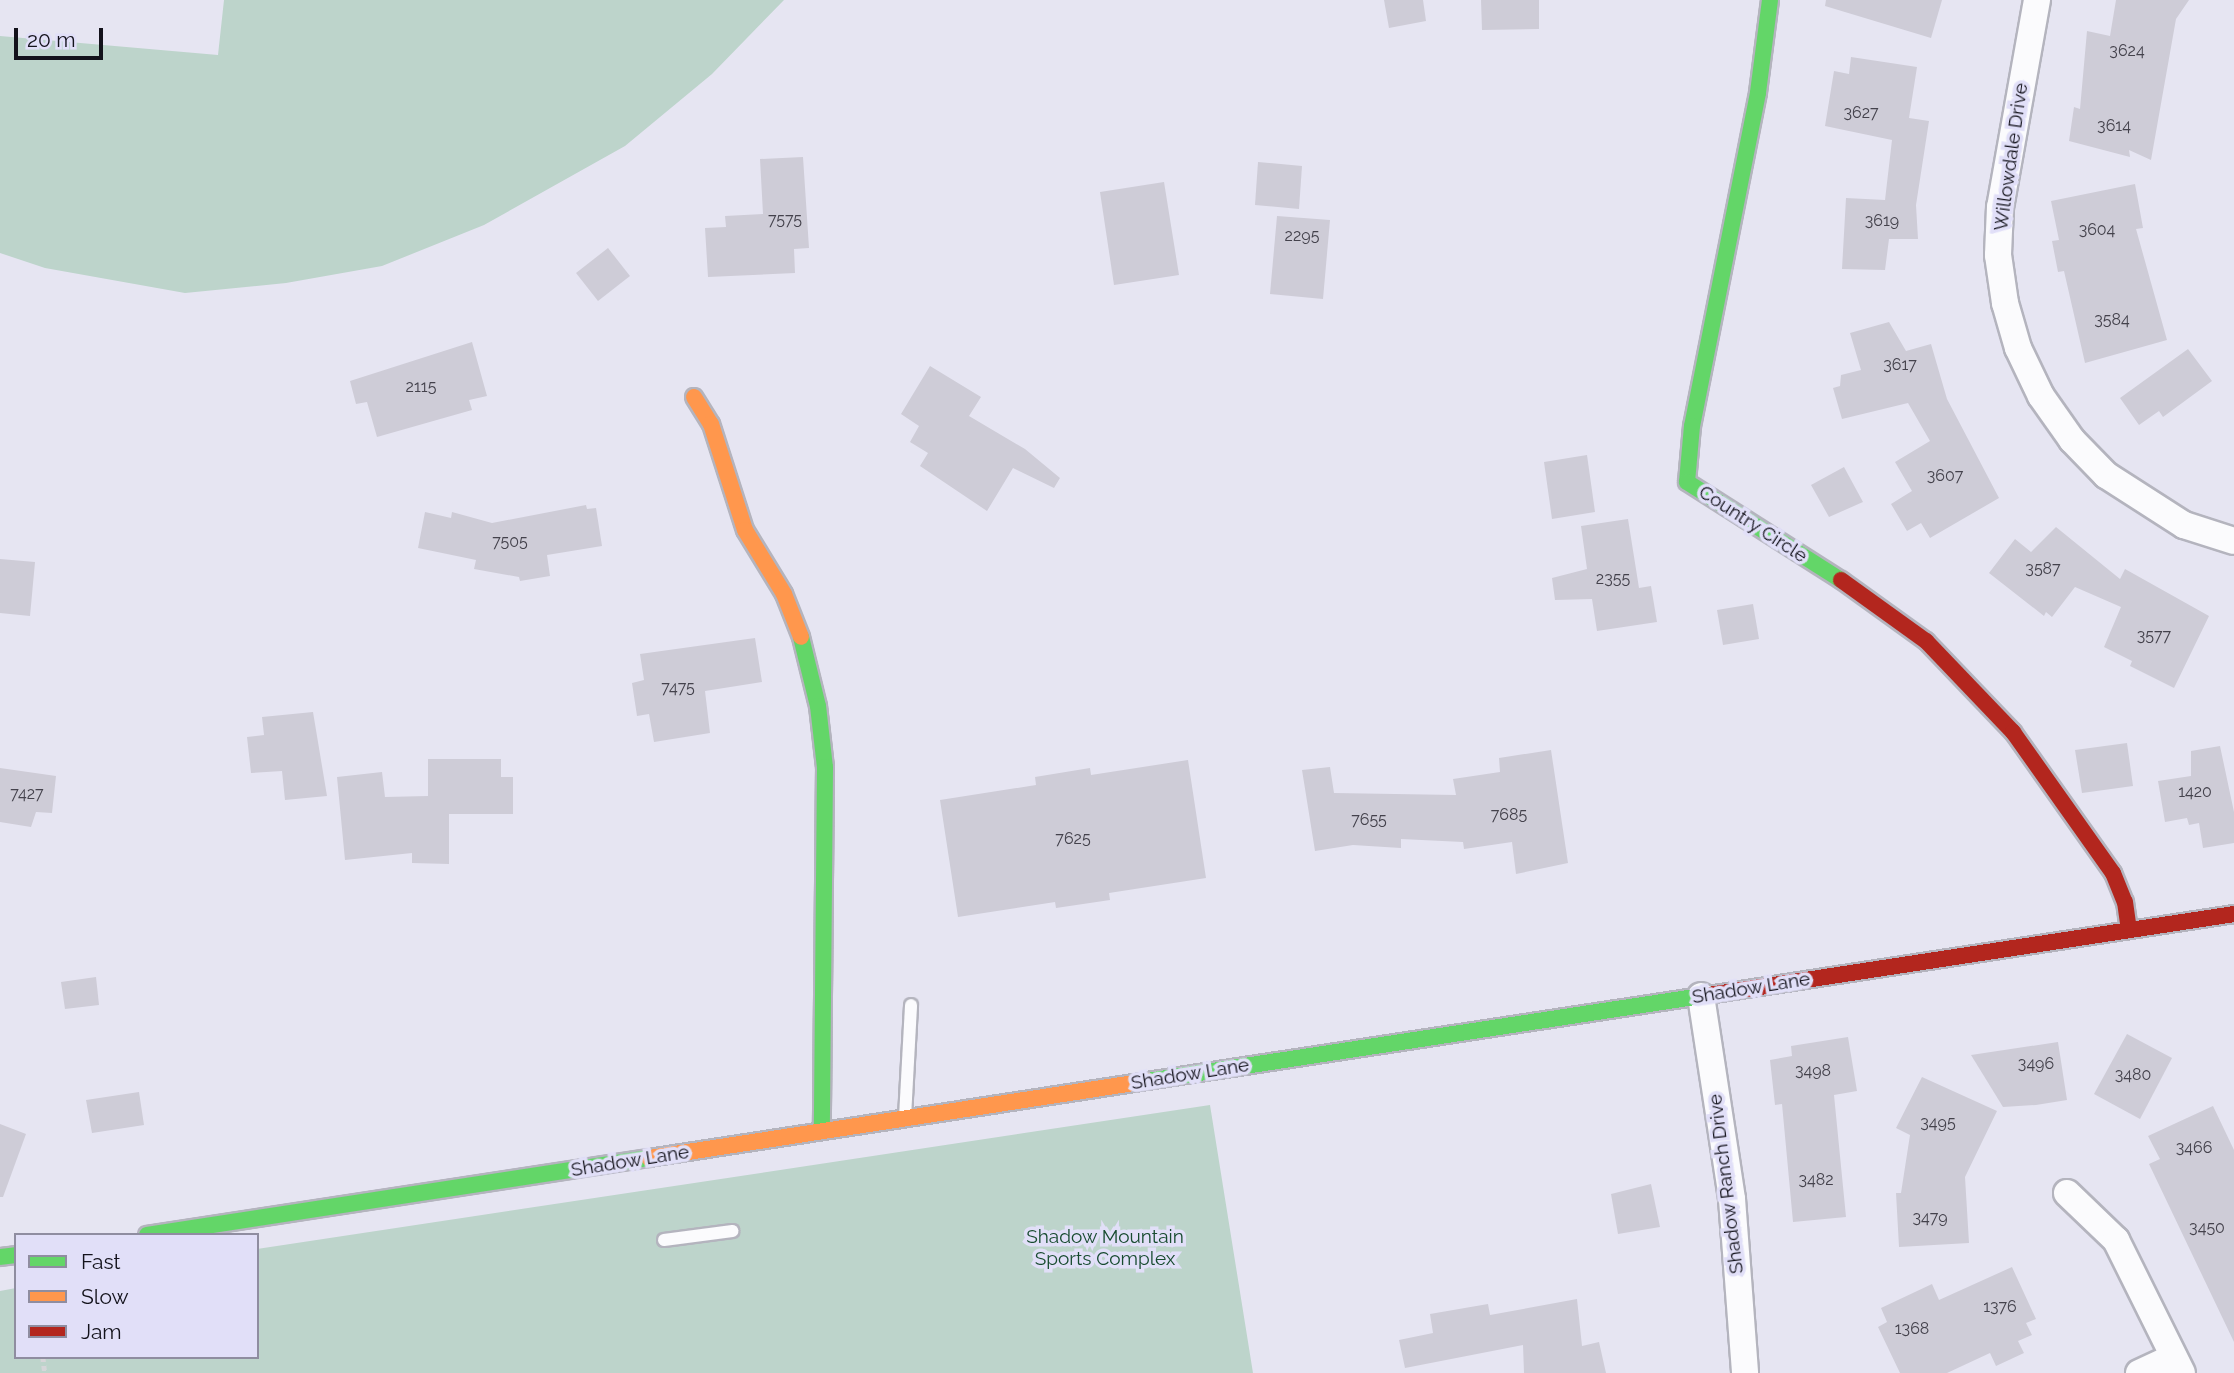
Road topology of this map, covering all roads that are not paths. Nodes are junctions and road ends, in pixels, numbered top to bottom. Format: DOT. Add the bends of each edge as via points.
graph roads {
  1 [pos="1770,0"];
  2 [pos="2037,0"];
  3 [pos="694,397"];
  4 [pos="2234,541"];
  5 [pos="2234,914"];
  6 [pos="2129,930"];
  7 [pos="1701,996"];
  8 [pos="911,1005"];
  9 [pos="905,1119"];
  10 [pos="822,1131"];
  11 [pos="2067,1193"];
  12 [pos="732,1231"];
  13 [pos="160,1233"];
  14 [pos="664,1240"];
  15 [pos="2178,1365"];
  16 [pos="1745,1373"];
  17 [pos="2139,1373"];
  1 -- 6 [label="street, Country Circle" via="1756,103 1692,426 1687,482 1872,600 1926,641 1973,686 2013,732 2113,873 2125,902"];
  2 -- 4 [label="street, Willowdale Drive" via="2000,207 1998,256 2018,348 2040,396 2072,440 2106,475 2184,525"];
  3 -- 10 [label="street" via="711,424 745,530 784,594 804,644 818,706 826,835"];
  5 -- 6 [label="street, Shadow Lane"];
  6 -- 7 [label="street, Shadow Lane"];
  7 -- 9 [label="street, Shadow Lane"];
  7 -- 16 [label="street, Shadow Ranch Drive" via="1732,1199"];
  8 -- 9 [label="lane"];
  9 -- 10 [label="street, Shadow Lane"];
  10 -- 13 [label="street, Shadow Lane"];
  11 -- 15 [label="street" via="2116,1240"];
  12 -- 14 [label="lane"];
  15 -- 17 [label="street"];
}
